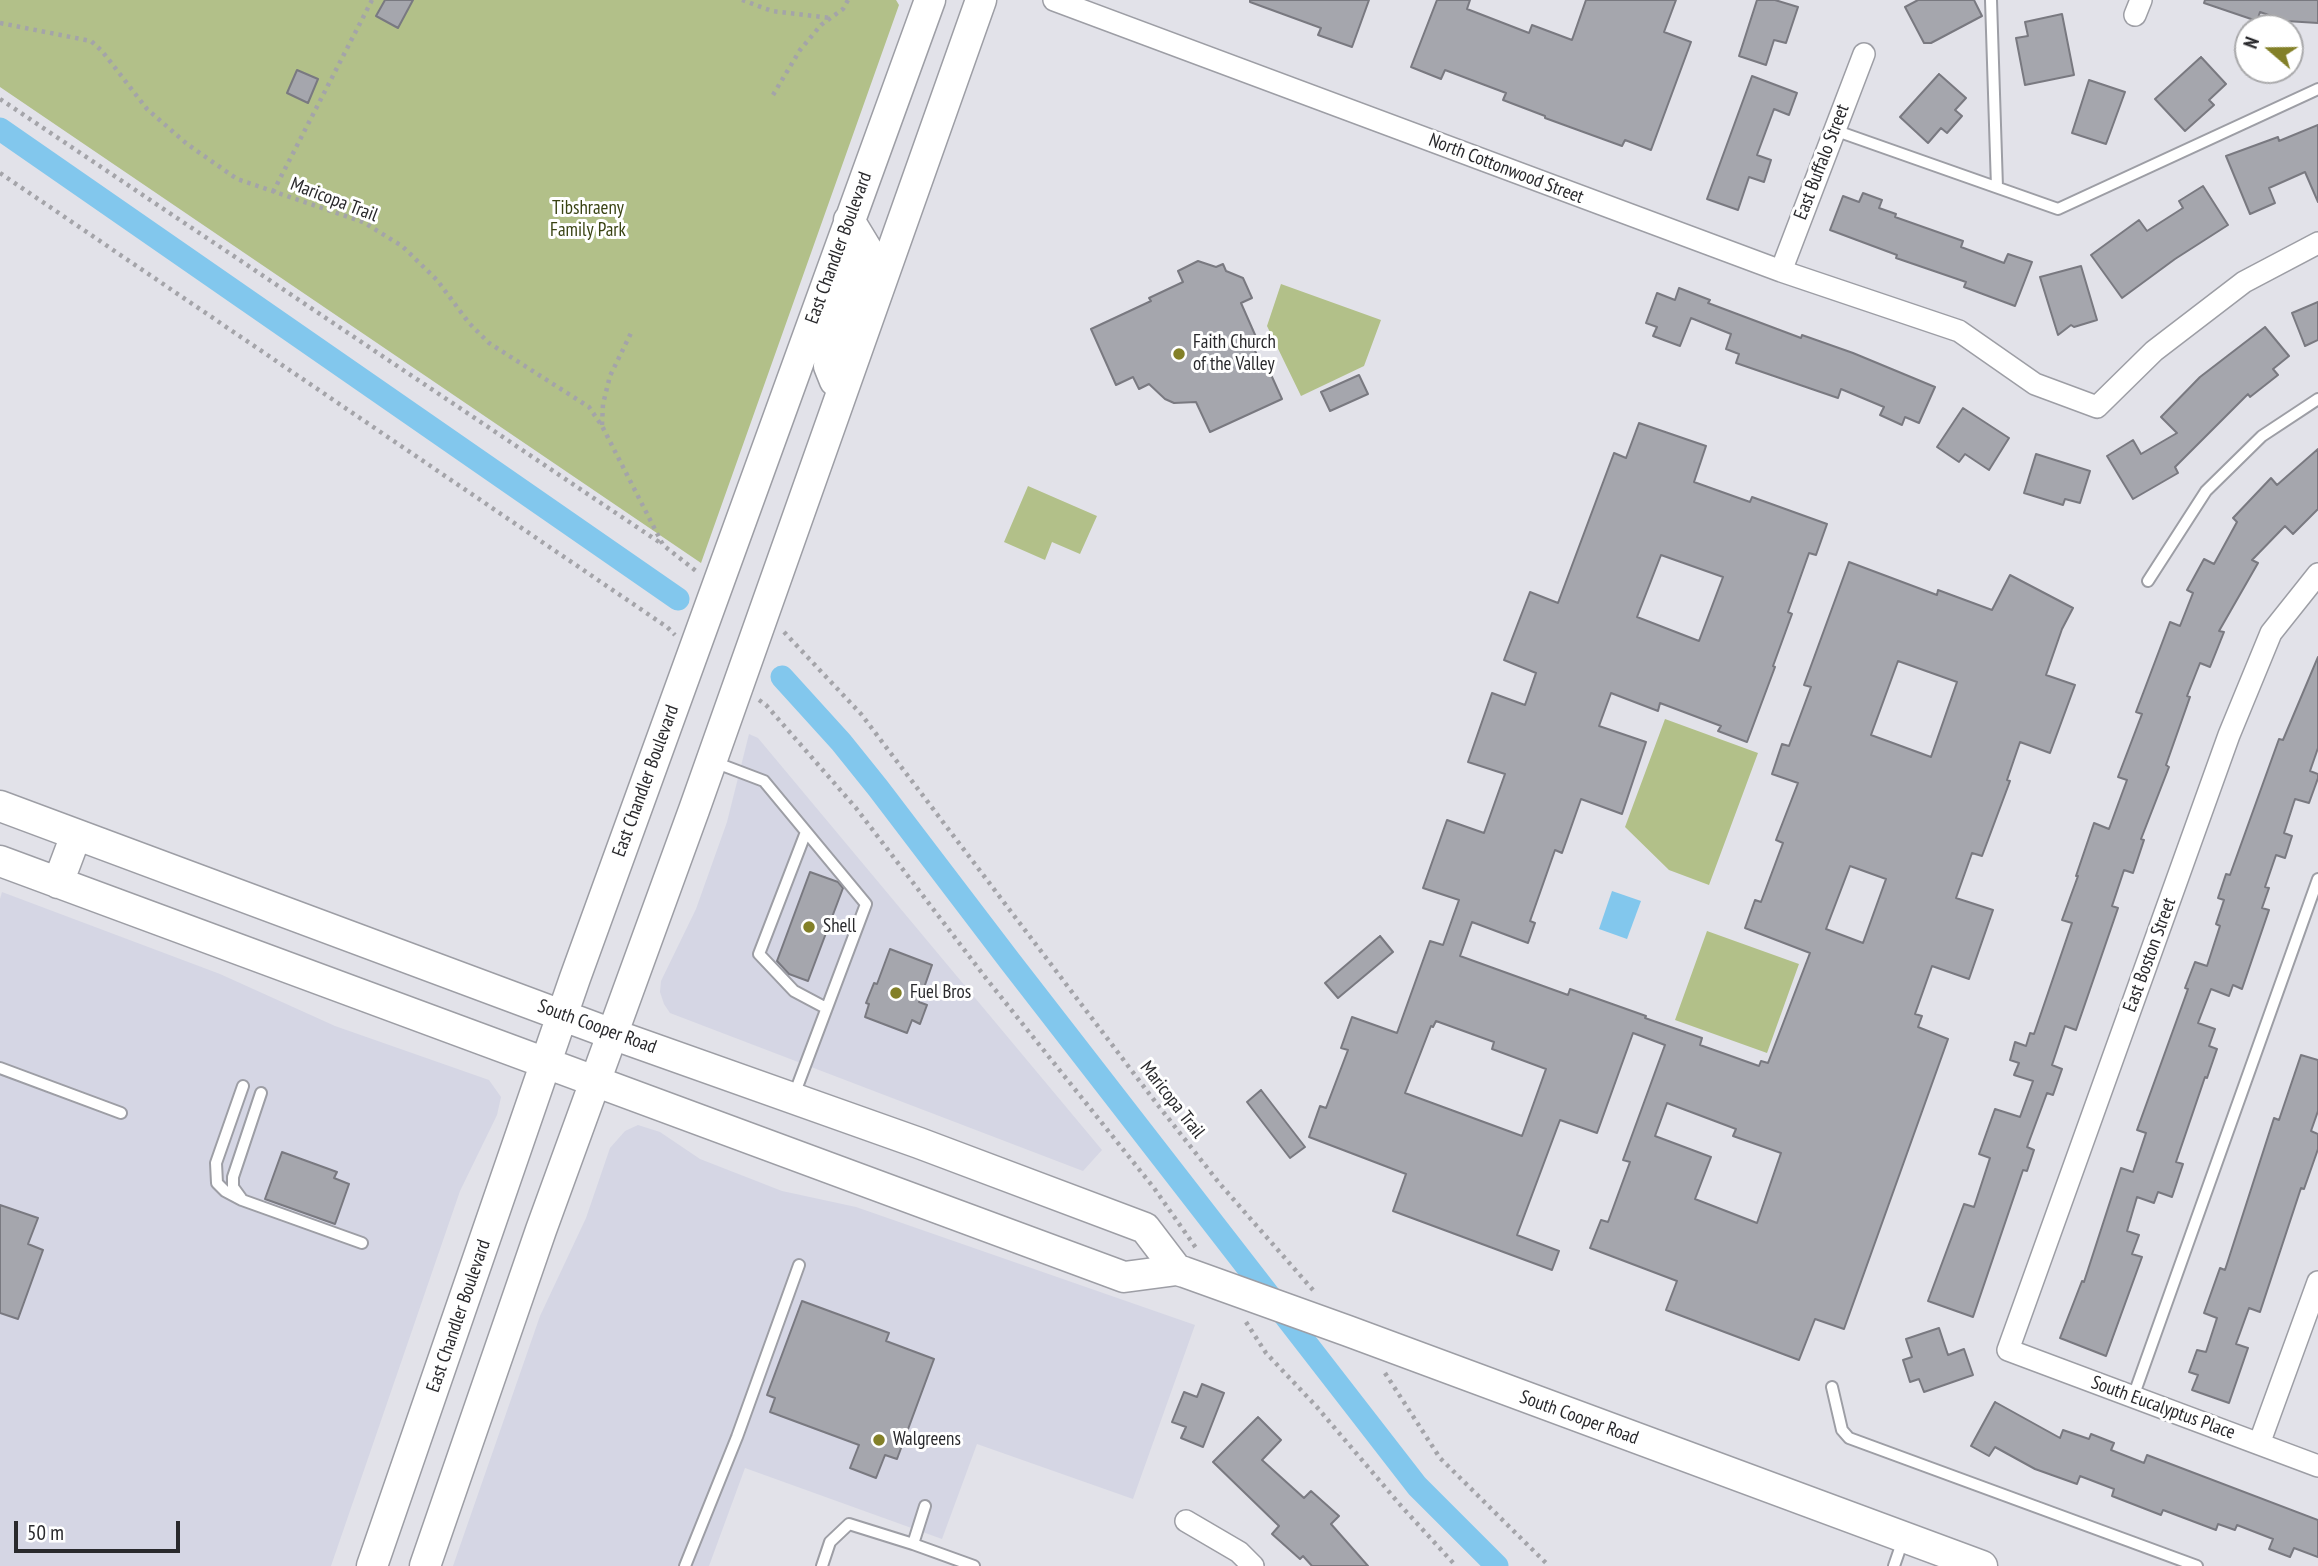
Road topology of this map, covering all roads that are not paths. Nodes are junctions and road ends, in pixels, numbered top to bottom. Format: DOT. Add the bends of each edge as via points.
graph roads {
  1 [pos="930,0"];
  2 [pos="981,0"];
  3 [pos="1055,0"];
  4 [pos="1991,0"];
  5 [pos="1864,54"];
  6 [pos="2318,89"];
  7 [pos="1834,130"];
  8 [pos="1997,187"];
  9 [pos="849,220"];
  10 [pos="2318,243"];
  11 [pos="1781,271"];
  12 [pos="843,387"];
  13 [pos="2318,399"];
  14 [pos="2318,574"];
  15 [pos="2148,580"];
  16 [pos="711,761"];
  17 [pos="0,806"];
  18 [pos="806,832"];
  19 [pos="76,835"];
  20 [pos="0,861"];
  21 [pos="2318,879"];
  22 [pos="58,883"];
  23 [pos="826,1008"];
  24 [pos="563,1014"];
  25 [pos="612,1034"];
  26 [pos="546,1063"];
  27 [pos="0,1068"];
  28 [pos="596,1081"];
  29 [pos="243,1086"];
  30 [pos="261,1093"];
  31 [pos="793,1098"];
  32 [pos="121,1112"];
  33 [pos="242,1200"];
  34 [pos="362,1243"];
  35 [pos="1188,1261"];
  36 [pos="799,1265"];
  37 [pos="2318,1282"];
  38 [pos="2008,1350"];
  39 [pos="1832,1387"];
  40 [pos="2133,1397"];
  41 [pos="2259,1444"];
  42 [pos="2318,1466"];
  43 [pos="925,1506"];
  44 [pos="1186,1521"];
  45 [pos="1905,1538"];
  46 [pos="913,1544"];
  47 [pos="372,1566"];
  48 [pos="425,1566"];
  49 [pos="685,1566"];
  50 [pos="822,1566"];
  51 [pos="974,1566"];
  52 [pos="1253,1566"];
  53 [pos="1894,1566"];
  54 [pos="1982,1566"];
  55 [pos="2197,1566"];
  1 -- 9 [label="main road, East Chandler Boulevard"];
  2 -- 12 [label="main road"];
  3 -- 11 [label="street, North Cottonwood Street"];
  4 -- 8 [label="lane"];
  5 -- 7 [label="street, East Buffalo Street"];
  6 -- 8 [label="lane" via="2059,209"];
  7 -- 8 [label="lane"];
  7 -- 11 [label="street, East Buffalo Street"];
  9 -- 12 [label="main road" via="866,248 829,366"];
  9 -- 24 [label="main road, East Chandler Boulevard"];
  10 -- 11 [label="street, North Cottonwood Street" via="2244,282 2154,351 2097,407 2035,384 1959,331"];
  12 -- 16 [label="main road"];
  13 -- 15 [label="lane" via="2262,436 2206,491"];
  14 -- 38 [label="street, East Boston Street" via="2271,633 2229,736"];
  16 -- 18 [label="lane" via="764,781"];
  16 -- 25 [label="main road"];
  17 -- 19 [label="main road, South Cooper Road"];
  18 -- 23 [label="lane" via="866,904"];
  18 -- 23 [label="lane" via="760,954 794,990"];
  19 -- 22 [label="main road"];
  19 -- 24 [label="main road, South Cooper Road"];
  20 -- 22 [label="main road, South Cooper Road"];
  21 -- 40 [label="lane"];
  22 -- 26 [label="main road, South Cooper Road"];
  23 -- 31 [label="lane"];
  24 -- 25 [label="main road, South Cooper Road"];
  24 -- 26 [label="main road, East Chandler Boulevard"];
  25 -- 28 [label="main road"];
  25 -- 31 [label="main road, South Cooper Road"];
  26 -- 28 [label="main road, South Cooper Road"];
  26 -- 47 [label="main road, East Chandler Boulevard"];
  27 -- 32 [label="lane"];
  28 -- 35 [label="main road, South Cooper Road" via="1124,1278"];
  28 -- 48 [label="main road"];
  29 -- 33 [label="lane" via="215,1173 217,1183"];
  30 -- 33 [label="lane" via="233,1177 233,1187"];
  31 -- 35 [label="main road, South Cooper Road" via="1145,1228"];
  33 -- 34 [label="lane"];
  35 -- 45 [label="main road, South Cooper Road" via="1249,1308 1335,1326"];
  36 -- 49 [label="lane"];
  37 -- 41 [label="street"];
  38 -- 40 [label="street, South Eucalyptus Place"];
  39 -- 55 [label="lane" via="1842,1430 1849,1438"];
  40 -- 41 [label="street, South Eucalyptus Place"];
  41 -- 42 [label="street, South Eucalyptus Place"];
  43 -- 46 [label="lane"];
  44 -- 52 [label="street" via="1239,1552"];
  45 -- 53 [label="lane"];
  45 -- 54 [label="main road, South Cooper Road"];
  46 -- 50 [label="lane" via="849,1524 830,1542"];
  46 -- 51 [label="lane"];
}
